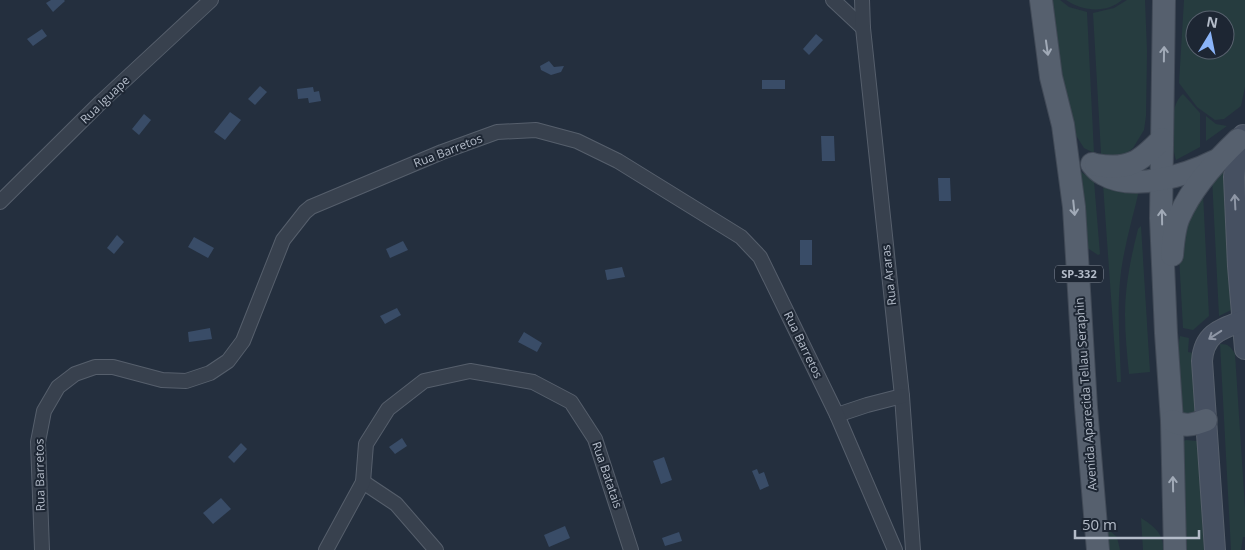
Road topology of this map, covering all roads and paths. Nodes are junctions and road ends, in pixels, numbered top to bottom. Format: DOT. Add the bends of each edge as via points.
graph roads {
  1 [pos="211,0"];
  2 [pos="833,0"];
  3 [pos="862,0"];
  4 [pos="1041,0"];
  5 [pos="1164,0"];
  6 [pos="863,28"];
  7 [pos="1063,125"];
  8 [pos="1242,137"];
  9 [pos="1162,139"];
  10 [pos="1217,160"];
  11 [pos="1092,164"];
  12 [pos="1162,179"];
  13 [pos="2,197"];
  14 [pos="1244,321"];
  15 [pos="1166,333"];
  16 [pos="1245,348"];
  17 [pos="902,396"];
  18 [pos="837,415"];
  19 [pos="1206,420"];
  20 [pos="1172,421"];
  21 [pos="363,482"];
  22 [pos="42,550"];
  23 [pos="326,550"];
  24 [pos="436,550"];
  25 [pos="631,550"];
  26 [pos="895,550"];
  27 [pos="913,550"];
  28 [pos="1098,550"];
  29 [pos="1176,550"];
  30 [pos="1215,550"];
  1 -- 13 [label="street, Rua Iguape"];
  2 -- 6 [label="street"];
  3 -- 6 [label="street, Rua Araras"];
  4 -- 7 [label="main road, Avenida Aparecida Tellau Seraphin / SP-332, one-way" via="1052,77"];
  9 -- 5 [label="main road, one-way"];
  6 -- 17 [label="street, Rua Araras"];
  7 -- 11 [label="main road"];
  7 -- 28 [label="main road, Avenida Aparecida Tellau Seraphin / SP-332, one-way" via="1076,232"];
  8 -- 10 [label="main road"];
  14 -- 8 [label="main road, one-way" via="1234,177"];
  9 -- 11 [label="main road" via="1147,155 1132,164 1112,168"];
  9 -- 12 [label="main road"];
  10 -- 12 [label="main road" via="1185,174"];
  10 -- 15 [label="main road" via="1179,218 1173,244"];
  11 -- 12 [label="main road" via="1103,174 1124,181"];
  15 -- 12 [label="main road, one-way"];
  14 -- 16 [label="main road"];
  14 -- 19 [label="main road, one-way" via="1215,333 1203,348"];
  15 -- 20 [label="main road"];
  17 -- 18 [label="street"];
  17 -- 27 [label="street, Rua Araras"];
  18 -- 22 [label="street, Rua Barretos" via="760,257 741,237 618,161 577,141 536,130 497,132 434,155 305,212 283,240 243,341 228,361 210,373 186,381 162,380 113,367 95,367 75,374 58,388 44,411 38,442"];
  18 -- 26 [label="street, Rua Barretos"];
  19 -- 20 [label="main road" via="1193,425"];
  19 -- 30 [label="main road"];
  29 -- 20 [label="main road, one-way"];
  21 -- 23 [label="street, Rua Batatais"];
  21 -- 24 [label="street" via="396,504"];
  21 -- 25 [label="street, Rua Batatais" via="366,444 388,409 424,382 470,371 533,382 571,402 595,439"];
}
